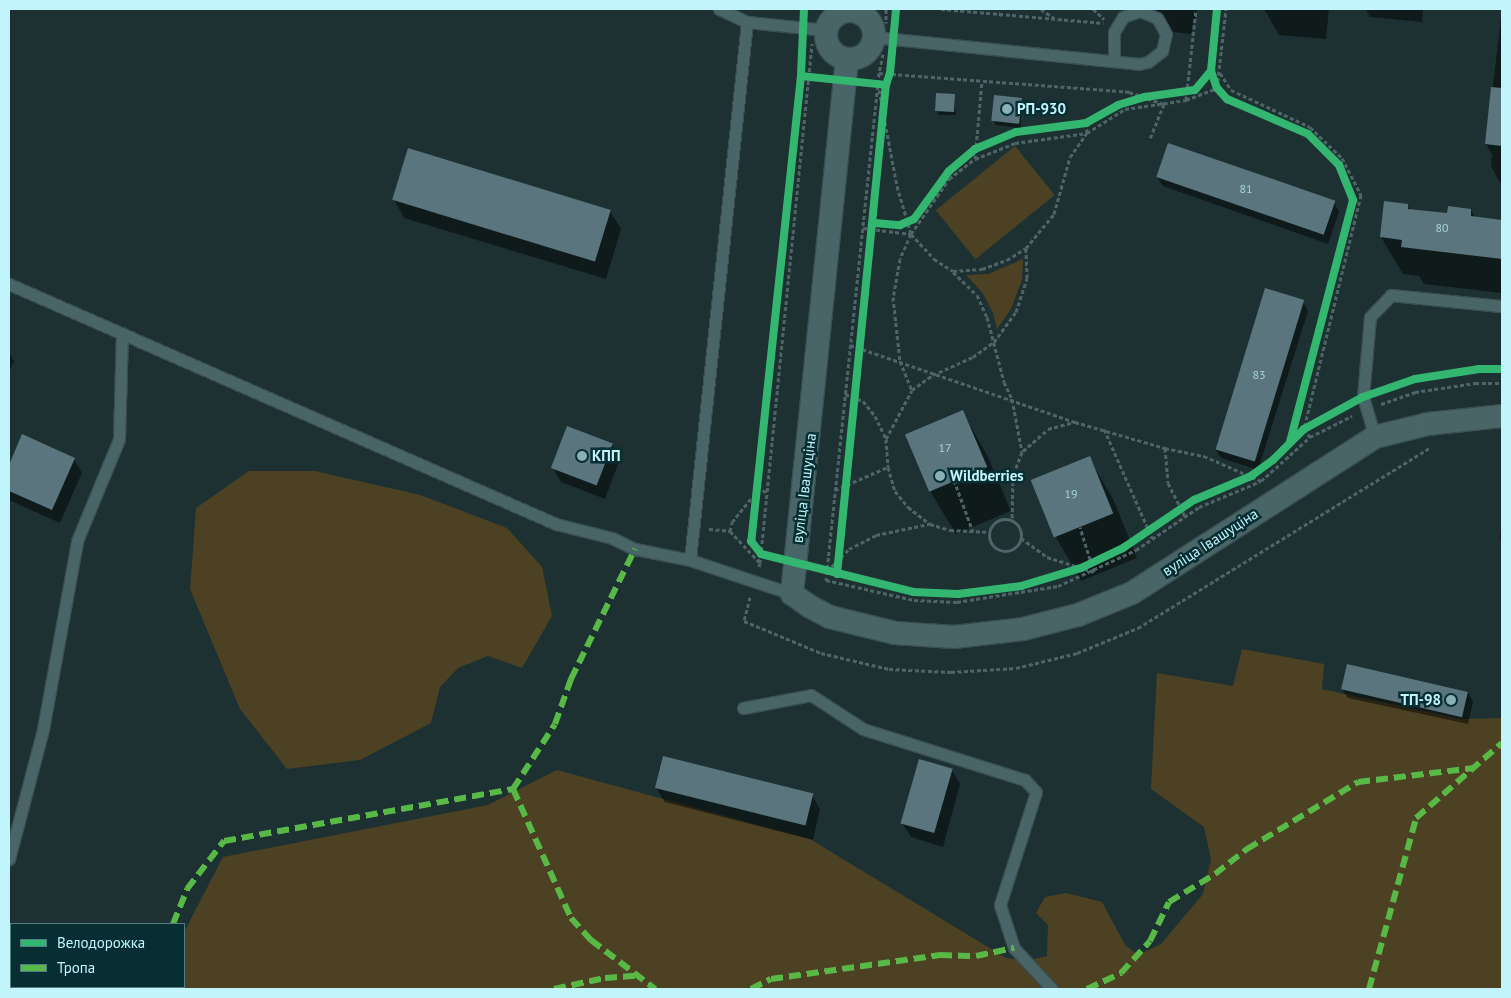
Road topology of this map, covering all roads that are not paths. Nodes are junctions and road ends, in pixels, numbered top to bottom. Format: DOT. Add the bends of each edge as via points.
graph roads {
  1 [pos="719,9"];
  2 [pos="853,9"];
  3 [pos="747,22"];
  4 [pos="814,28"];
  5 [pos="885,38"];
  6 [pos="1114,61"];
  7 [pos="846,70"];
  8 [pos="9,284"];
  9 [pos="1502,306"];
  10 [pos="122,334"];
  11 [pos="1502,416"];
  12 [pos="1374,438"];
  13 [pos="690,560"];
  14 [pos="792,594"];
  15 [pos="743,708"];
  16 [pos="9,860"];
  17 [pos="1052,989"];
  1 -- 3 [label="lane"];
  2 -- 4 [label="street"];
  2 -- 5 [label="street" via="869,19"];
  3 -- 4 [label="lane"];
  3 -- 13 [label="lane"];
  4 -- 7 [label="street"];
  5 -- 6 [label="lane"];
  5 -- 7 [label="street"];
  6 -- 6 [label="lane" via="1139,64 1156,58 1162,51 1166,34 1157,18 1140,11 1123,17 1114,32"];
  7 -- 14 [label="street, вуліца Івашуціна"];
  8 -- 10 [label="lane"];
  9 -- 12 [label="lane" via="1391,295 1370,317 1363,397"];
  10 -- 13 [label="lane" via="556,524 612,538 635,549"];
  10 -- 16 [label="lane" via="119,439 77,541 43,729"];
  11 -- 12 [label="street, вуліца Івашуціна" via="1428,424"];
  12 -- 14 [label="street, вуліца Івашуціна" via="1132,592 1078,615 1023,629 954,637 895,633 830,617"];
  13 -- 14 [label="lane"];
  15 -- 17 [label="lane" via="810,695 863,730 1026,780 1036,792 1000,905 1014,948"];
}
